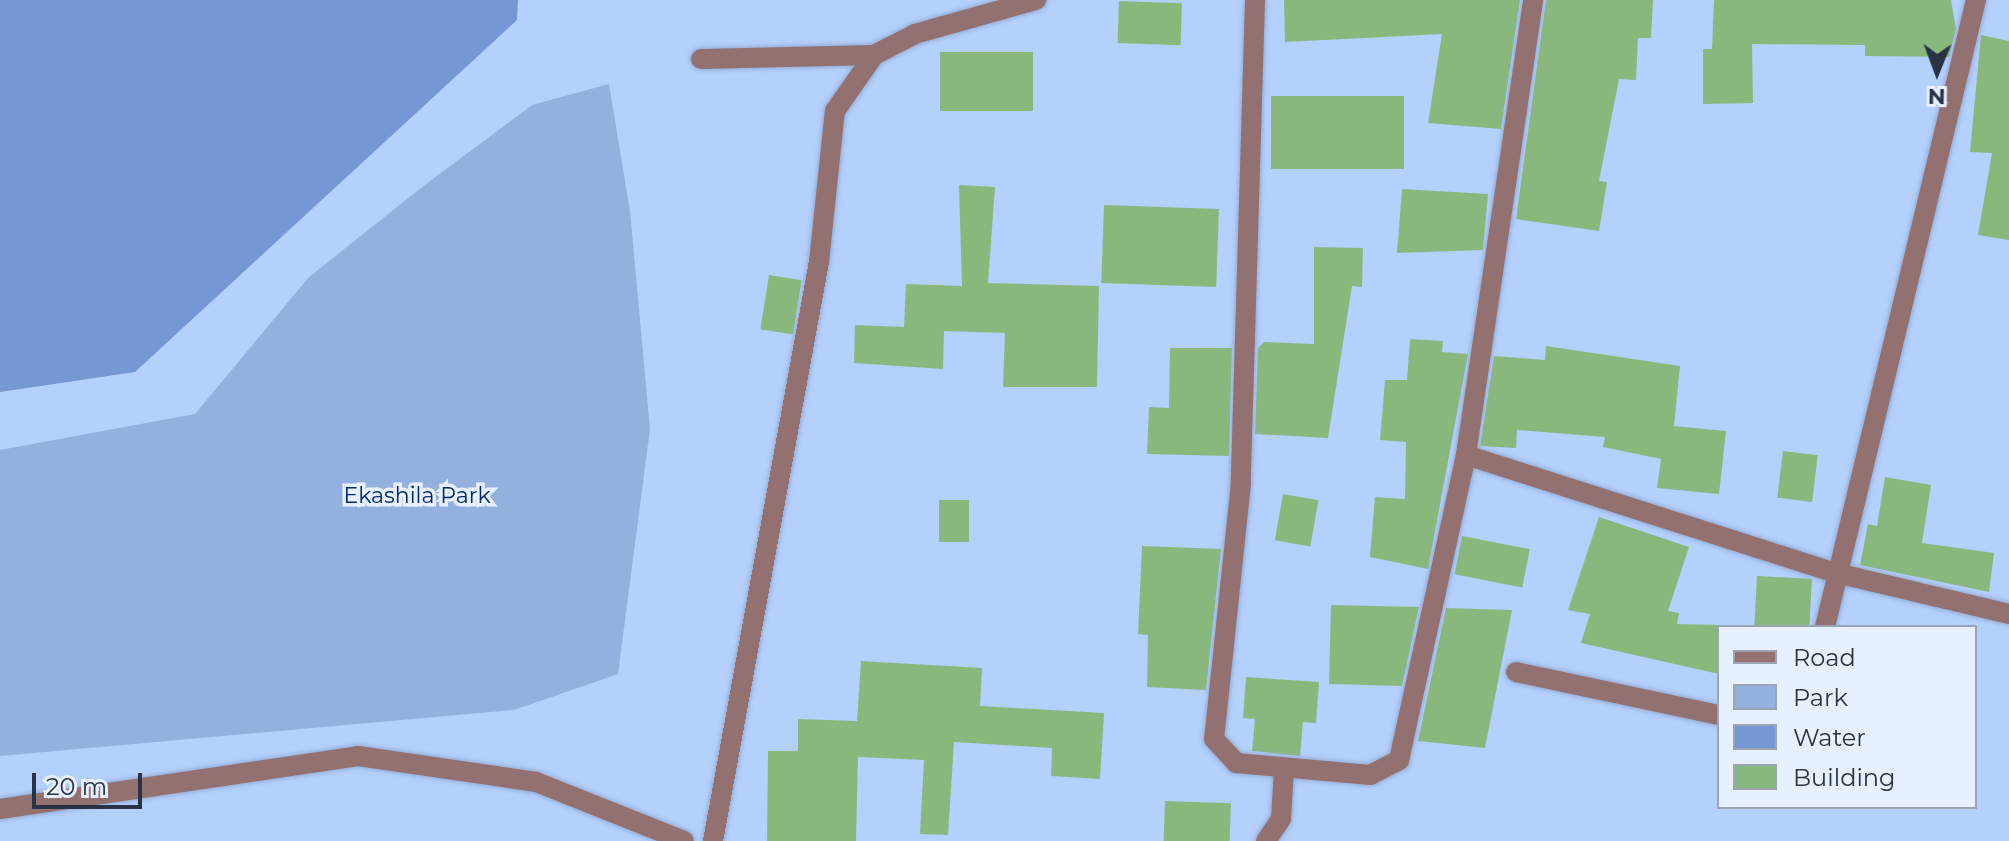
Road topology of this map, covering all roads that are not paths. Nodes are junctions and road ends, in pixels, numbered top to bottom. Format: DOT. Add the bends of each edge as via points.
graph roads {
  1 [pos="1036,0"];
  2 [pos="1255,0"];
  3 [pos="1533,0"];
  4 [pos="1976,0"];
  5 [pos="874,55"];
  6 [pos="701,59"];
  7 [pos="1466,455"];
  8 [pos="1836,573"];
  9 [pos="2009,614"];
  10 [pos="1825,625"];
  11 [pos="1516,672"];
  12 [pos="1717,715"];
  13 [pos="1284,769"];
  14 [pos="0,809"];
  15 [pos="684,841"];
  16 [pos="713,841"];
  17 [pos="1266,841"];
  1 -- 5 [label="street" via="915,34"];
  2 -- 13 [label="street" via="1241,483 1214,739 1236,763"];
  3 -- 7 [label="street"];
  4 -- 8 [label="street"];
  5 -- 6 [label="street"];
  5 -- 16 [label="street" via="835,111 819,262"];
  7 -- 8 [label="street"];
  7 -- 13 [label="street" via="1399,760 1370,775"];
  8 -- 9 [label="street"];
  8 -- 10 [label="street"];
  11 -- 12 [label="street"];
  13 -- 17 [label="street" via="1281,819"];
  14 -- 15 [label="street" via="358,756 536,782"];
}
